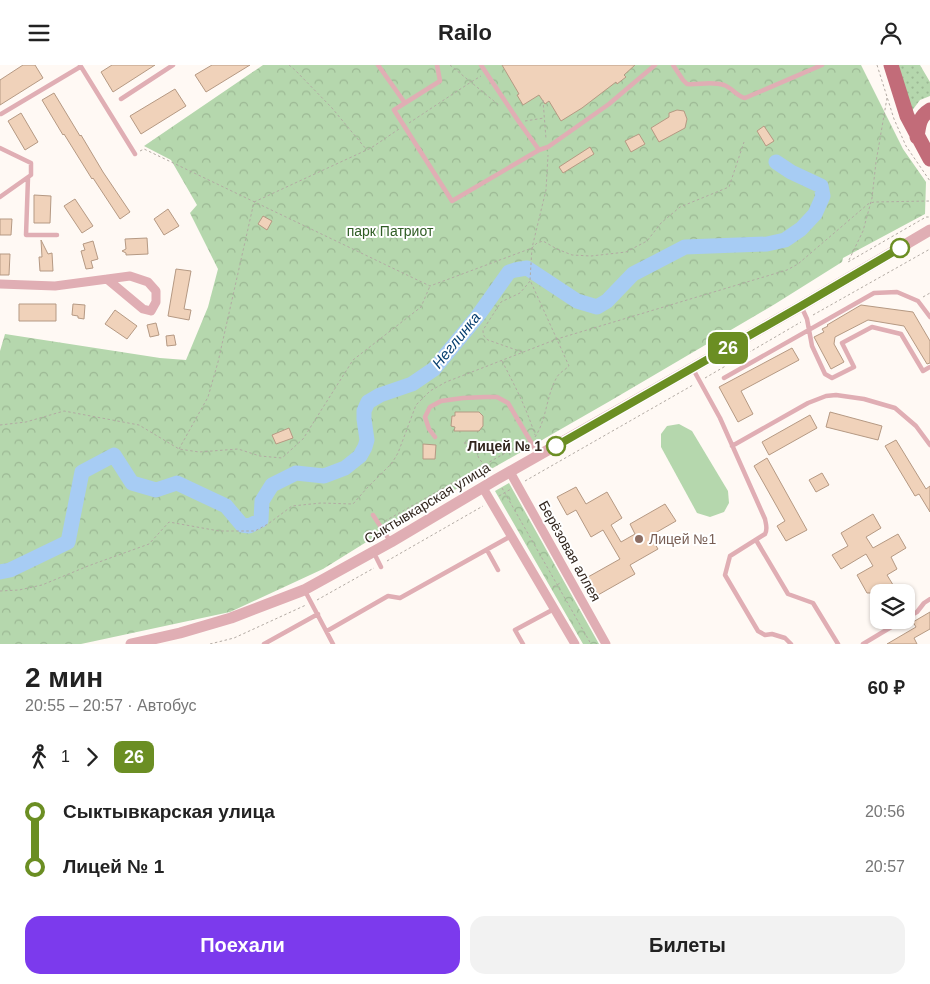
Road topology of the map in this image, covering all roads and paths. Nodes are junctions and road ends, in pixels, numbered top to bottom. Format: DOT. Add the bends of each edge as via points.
graph roads {
  1 [pos="174,65"];
  2 [pos="289,65"];
  3 [pos="378,65"];
  4 [pos="437,65"];
  5 [pos="450,65"];
  6 [pos="482,65"];
  7 [pos="655,65"];
  8 [pos="673,65"];
  9 [pos="822,65"];
  10 [pos="891,65"];
  11 [pos="80,66"];
  12 [pos="487,73"];
  13 [pos="471,82"];
  14 [pos="121,99"];
  15 [pos="887,99"];
  16 [pos="542,100"];
  17 [pos="405,103"];
  18 [pos="930,110"];
  19 [pos="505,111"];
  20 [pos="2,114"];
  21 [pos="544,118"];
  22 [pos="519,122"];
  23 [pos="404,126"];
  24 [pos="917,137"];
  25 [pos="744,141"];
  26 [pos="548,147"];
  27 [pos="0,148"];
  28 [pos="367,150"];
  29 [pos="539,150"];
  30 [pos="135,154"];
  31 [pos="930,159"];
  32 [pos="28,178"];
  33 [pos="0,197"];
  34 [pos="930,201"];
  35 [pos="254,203"];
  36 [pos="871,203"];
  37 [pos="930,217"];
  38 [pos="930,230"];
  39 [pos="57,235"];
  40 [pos="532,248"];
  41 [pos="930,249"];
  42 [pos="106,279"];
  43 [pos="530,280"];
  44 [pos="0,284"];
  45 [pos="430,286"];
  46 [pos="930,293"];
  47 [pos="918,301"];
  48 [pos="801,306"];
  49 [pos="930,317"];
  50 [pos="807,319"];
  51 [pos="809,329"];
  52 [pos="557,339"];
  53 [pos="523,352"];
  54 [pos="502,360"];
  55 [pos="693,367"];
  56 [pos="930,367"];
  57 [pos="724,378"];
  58 [pos="700,381"];
  59 [pos="0,425"];
  60 [pos="435,437"];
  61 [pos="535,437"];
  62 [pos="530,440"];
  63 [pos="464,443"];
  64 [pos="930,445"];
  65 [pos="732,446"];
  66 [pos="180,449"];
  67 [pos="538,455"];
  68 [pos="484,464"];
  69 [pos="510,472"];
  70 [pos="497,479"];
  71 [pos="518,485"];
  72 [pos="483,488"];
  73 [pos="505,493"];
  74 [pos="491,501"];
  75 [pos="373,515"];
  76 [pos="379,524"];
  77 [pos="511,536"];
  78 [pos="756,540"];
  79 [pos="391,542"];
  80 [pos="487,550"];
  81 [pos="376,557"];
  82 [pos="381,566"];
  83 [pos="498,570"];
  84 [pos="570,578"];
  85 [pos="557,585"];
  86 [pos="304,590"];
  87 [pos="0,591"];
  88 [pos="544,592"];
  89 [pos="930,599"];
  90 [pos="311,603"];
  91 [pos="554,609"];
  92 [pos="915,613"];
  93 [pos="318,614"];
  94 [pos="888,629"];
  95 [pos="326,631"];
  96 [pos="138,643"];
  97 [pos="210,644"];
  98 [pos="264,644"];
  99 [pos="333,644"];
  100 [pos="523,644"];
  101 [pos="575,644"];
  102 [pos="591,644"];
  103 [pos="606,644"];
  104 [pos="791,644"];
  105 [pos="838,644"];
  106 [pos="863,644"];
  1 -- 14 [label="lane"];
  2 -- 28 [label="path" via="332,108"];
  3 -- 17 [label="lane"];
  4 -- 17 [label="lane" via="440,81"];
  5 -- 13 [label="path"];
  6 -- 12 [label="lane"];
  7 -- 26 [label="lane" via="609,104"];
  8 -- 9 [label="lane" via="687,84 727,86 745,98"];
  10 -- 24 [label="main road"];
  11 -- 20 [label="lane"];
  11 -- 30 [label="lane"];
  12 -- 13 [label="path"];
  12 -- 22 [label="lane"];
  13 -- 19 [label="path"];
  13 -- 23 [label="path"];
  15 -- 36 [label="path"];
  16 -- 21 [label="path"];
  17 -- 23 [label="lane" via="394,110"];
  18 -- 24 [label="main road" via="922,115"];
  21 -- 22 [label="path"];
  21 -- 26 [label="path"];
  22 -- 29 [label="lane"];
  23 -- 28 [label="path"];
  23 -- 29 [label="lane" via="452,201"];
  24 -- 31 [label="main road"];
  25 -- 40 [label="path" via="729,187 680,207 647,241 626,252 591,257 572,255 543,241"];
  26 -- 29 [label="lane"];
  26 -- 40 [label="path" via="546,190"];
  27 -- 32 [label="lane" via="31,163 32,175"];
  28 -- 35 [label="path"];
  30 -- 35 [label="path" via="144,149"];
  32 -- 33 [label="lane"];
  32 -- 39 [label="lane" via="26,235"];
  34 -- 36 [label="path"];
  35 -- 45 [label="path"];
  35 -- 66 [label="path" via="208,397"];
  36 -- 37 [label="path" via="863,231 848,262"];
  36 -- 52 [label="path" via="787,270"];
  38 -- 48 [label="street, Сыктывкарская улица"];
  40 -- 43 [label="path"];
  40 -- 45 [label="path"];
  41 -- 50 [label="path"];
  42 -- 42 [label="street" via="130,276 148,282 156,291 156,302 151,311 143,309"];
  42 -- 44 [label="street" via="55,286"];
  43 -- 52 [label="path"];
  43 -- 53 [label="path" via="520,293 501,302 483,334 488,340"];
  45 -- 66 [label="path" via="421,307 353,360 303,439 282,457 260,456 238,449 199,453"];
  46 -- 47 [label="path"];
  47 -- 49 [label="lane"];
  47 -- 51 [label="lane" via="897,292 874,293"];
  48 -- 50 [label="lane"];
  48 -- 55 [label="street, Сыктывкарская улица"];
  50 -- 51 [label="lane"];
  50 -- 58 [label="path"];
  51 -- 56 [label="lane" via="812,346 825,374 832,378 854,367 842,343 872,327 901,334 923,371"];
  51 -- 57 [label="lane"];
  52 -- 53 [label="path"];
  52 -- 61 [label="path" via="569,367 558,375"];
  53 -- 54 [label="path"];
  54 -- 61 [label="path" via="522,398"];
  54 -- 87 [label="path" via="430,391 416,405 392,463 353,504 292,506 255,531 219,531 169,522 149,544 42,585"];
  55 -- 58 [label="lane"];
  55 -- 67 [label="street, Сыктывкарская улица"];
  58 -- 65 [label="lane"];
  58 -- 71 [label="path"];
  59 -- 66 [label="path" via="26,422 64,411 138,425"];
  60 -- 62 [label="lane" via="425,417 430,407 441,401 497,397 508,403"];
  61 -- 62 [label="path"];
  62 -- 67 [label="lane"];
  62 -- 68 [label="path"];
  63 -- 68 [label="path, Берёзовая аллея" via="476,443 477,455"];
  64 -- 65 [label="lane" via="916,426 895,408 836,395 808,403"];
  65 -- 78 [label="lane" via="765,519 767,530"];
  67 -- 69 [label="street, Сыктывкарская улица"];
  68 -- 70 [label="path, Берёзовая аллея" via="490,467"];
  68 -- 76 [label="path"];
  69 -- 70 [label="street, Сыктывкарская улица"];
  69 -- 71 [label="street, Берёзовая аллея"];
  70 -- 72 [label="street, Сыктывкарская улица"];
  70 -- 73 [label="path, Берёзовая аллея"];
  71 -- 73 [label="path"];
  71 -- 84 [label="street, Берёзовая аллея"];
  72 -- 74 [label="street"];
  72 -- 79 [label="street, Сыктывкарская улица"];
  73 -- 74 [label="path"];
  73 -- 85 [label="path, Берёзовая аллея"];
  74 -- 77 [label="street"];
  74 -- 82 [label="path"];
  75 -- 76 [label="lane"];
  76 -- 79 [label="lane"];
  77 -- 80 [label="lane"];
  77 -- 88 [label="street"];
  78 -- 104 [label="lane" via="730,556 725,575 758,631 785,638"];
  78 -- 105 [label="lane" via="788,594 814,603"];
  79 -- 86 [label="street, Сыктывкарская улица"];
  80 -- 83 [label="lane"];
  80 -- 95 [label="lane" via="400,598 388,596"];
  81 -- 82 [label="lane"];
  82 -- 90 [label="path"];
  84 -- 85 [label="path"];
  84 -- 103 [label="street, Берёзовая аллея"];
  85 -- 88 [label="path"];
  85 -- 102 [label="path, Берёзовая аллея"];
  86 -- 90 [label="lane"];
  86 -- 96 [label="street, Сыктывкарская улица" via="231,618"];
  88 -- 91 [label="street"];
  89 -- 92 [label="lane"];
  90 -- 93 [label="lane"];
  90 -- 97 [label="path" via="234,638"];
  91 -- 100 [label="lane" via="515,630"];
  91 -- 101 [label="street"];
  93 -- 95 [label="lane"];
  93 -- 98 [label="lane"];
  94 -- 106 [label="lane"];
  95 -- 99 [label="lane"];
}
